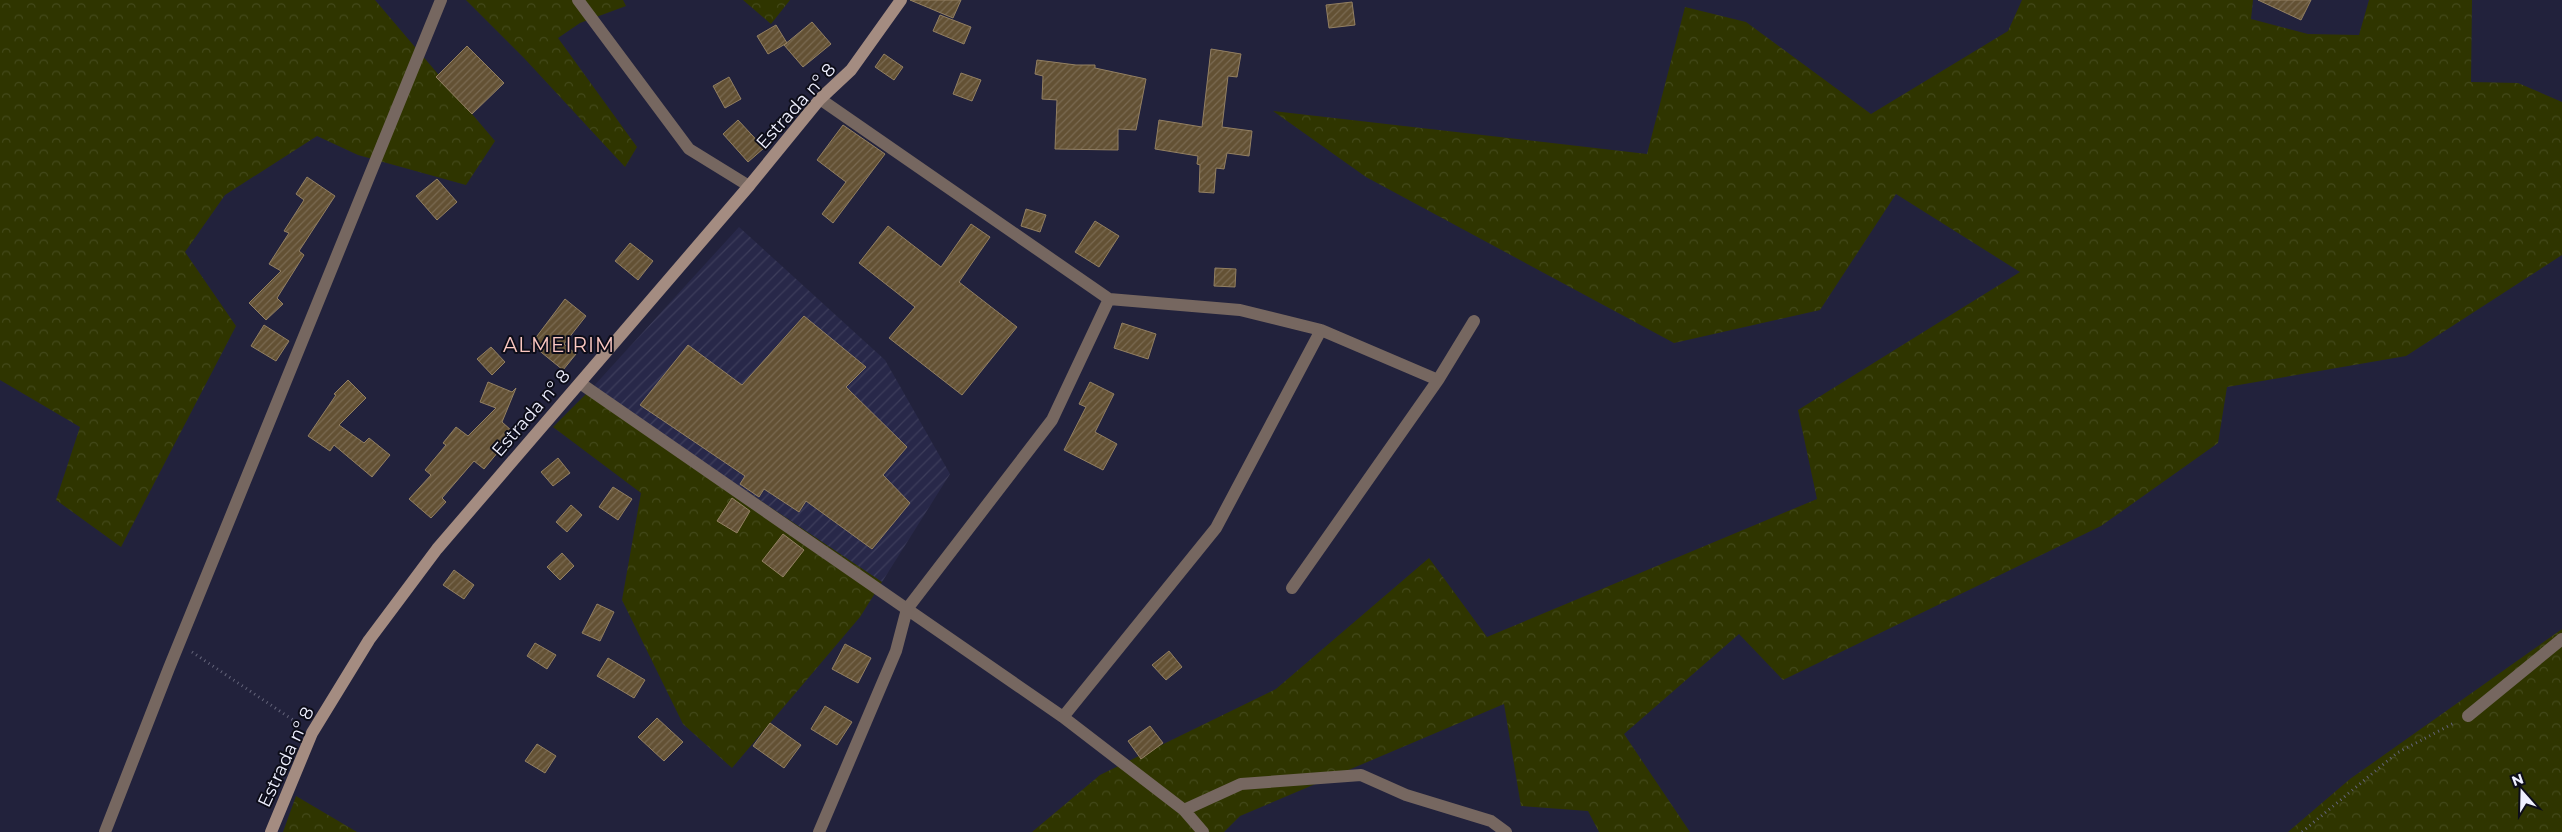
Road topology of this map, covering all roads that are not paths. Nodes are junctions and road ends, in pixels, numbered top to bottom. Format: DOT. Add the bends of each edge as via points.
graph roads {
  1 [pos="441,0"];
  2 [pos="578,0"];
  3 [pos="901,0"];
  4 [pos="820,99"];
  5 [pos="749,186"];
  6 [pos="1109,299"];
  7 [pos="1474,321"];
  8 [pos="1321,330"];
  9 [pos="1438,380"];
  10 [pos="580,383"];
  11 [pos="1292,588"];
  12 [pos="907,610"];
  13 [pos="2562,639"];
  14 [pos="2468,716"];
  15 [pos="1063,718"];
  16 [pos="1184,810"];
  17 [pos="105,832"];
  18 [pos="270,832"];
  19 [pos="819,832"];
  20 [pos="1203,832"];
  21 [pos="1506,832"];
  1 -- 17 [label="street"];
  2 -- 5 [label="street" via="689,149"];
  3 -- 4 [label="main road, Estrada nº 8" via="852,70"];
  4 -- 5 [label="main road, Estrada nº 8"];
  4 -- 6 [label="street"];
  5 -- 10 [label="main road, Estrada nº 8"];
  6 -- 8 [label="street" via="1240,310"];
  6 -- 12 [label="street" via="1052,420"];
  7 -- 9 [label="street"];
  8 -- 9 [label="street"];
  8 -- 15 [label="street" via="1216,528"];
  9 -- 11 [label="street"];
  10 -- 12 [label="street"];
  10 -- 18 [label="main road, Estrada nº 8" via="437,549 369,640 312,733"];
  12 -- 15 [label="street"];
  12 -- 19 [label="street" via="896,651"];
  13 -- 14 [label="street"];
  15 -- 16 [label="street"];
  16 -- 20 [label="street"];
  16 -- 21 [label="street" via="1241,784 1361,775 1406,795 1491,821"];
}
